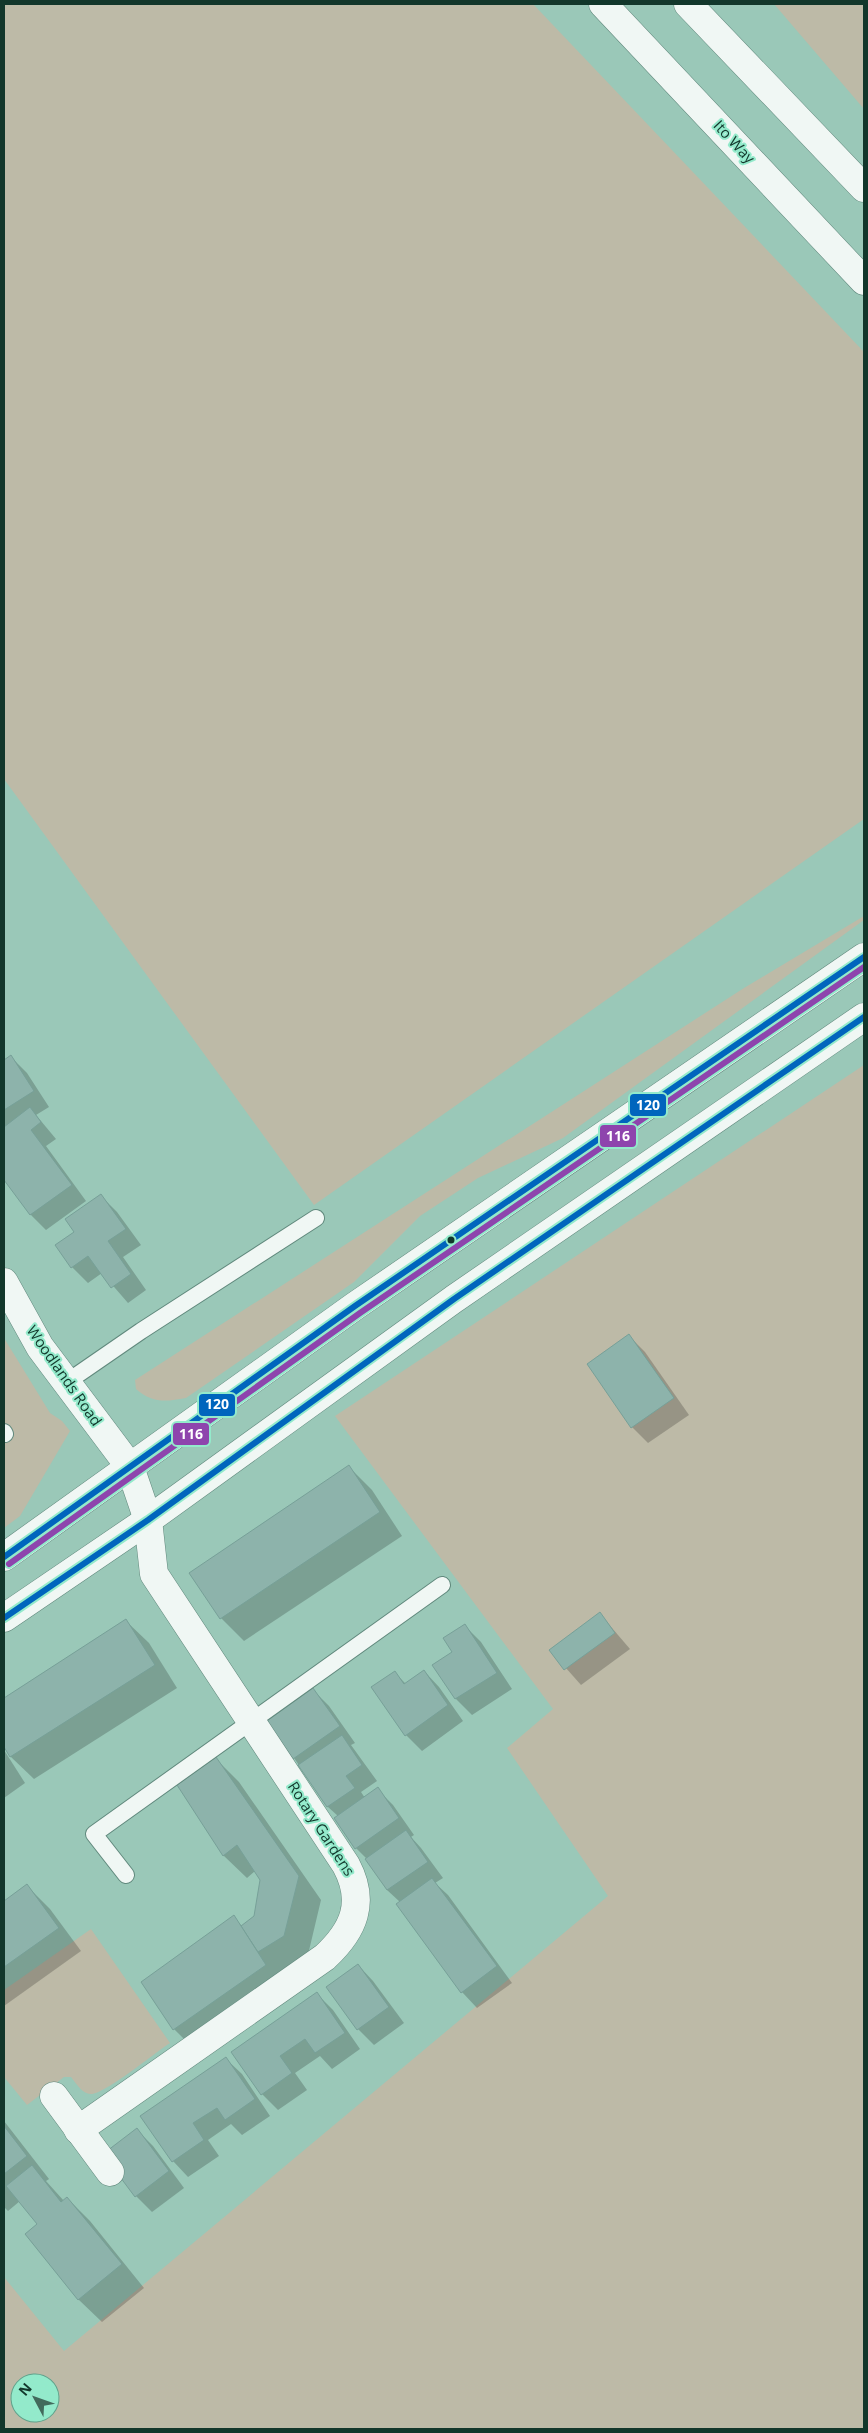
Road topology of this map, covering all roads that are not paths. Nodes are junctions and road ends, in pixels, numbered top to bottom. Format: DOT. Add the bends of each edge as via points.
graph roads {
  1 [pos="603,4"];
  2 [pos="688,4"];
  3 [pos="864,188"];
  4 [pos="864,281"];
  5 [pos="864,958"];
  6 [pos="864,1017"];
  7 [pos="316,1218"];
  8 [pos="4,1282"];
  9 [pos="67,1382"];
  10 [pos="130,1467"];
  11 [pos="148,1520"];
  12 [pos="4,1557"];
  13 [pos="442,1585"];
  14 [pos="4,1618"];
  15 [pos="250,1721"];
  16 [pos="126,1875"];
  17 [pos="54,2096"];
  18 [pos="78,2130"];
  19 [pos="110,2172"];
  1 -- 4 [label="main road, Ito Way"];
  2 -- 3 [label="main road"];
  5 -- 10 [label="main road" via="356,1306"];
  6 -- 11 [label="main road" via="454,1299"];
  7 -- 9 [label="lane" via="141,1330"];
  8 -- 9 [label="main road, Woodlands Road" via="40,1347"];
  9 -- 10 [label="main road, Woodlands Road"];
  10 -- 11 [label="main road, Woodlands Road"];
  10 -- 12 [label="main road"];
  11 -- 14 [label="main road"];
  11 -- 15 [label="main road, Rotary Gardens" via="154,1574"];
  13 -- 15 [label="lane"];
  15 -- 16 [label="lane" via="94,1834"];
  15 -- 18 [label="main road, Rotary Gardens" via="350,1872 357,1896 353,1918 346,1933 325,1957"];
  17 -- 18 [label="main road"];
  18 -- 19 [label="main road"];
}
